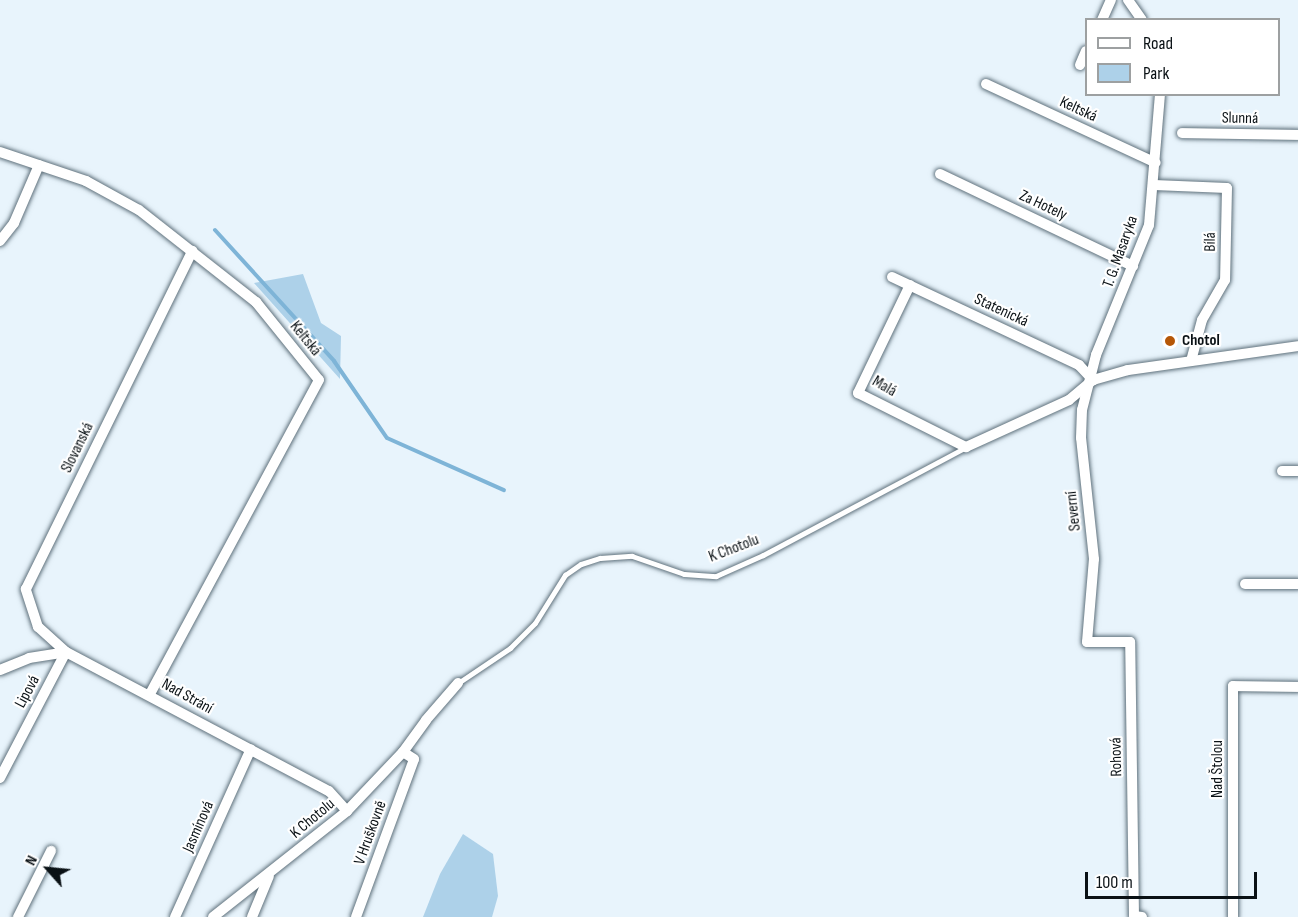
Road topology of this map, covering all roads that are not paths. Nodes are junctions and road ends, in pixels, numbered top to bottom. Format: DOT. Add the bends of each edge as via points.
graph roads {
  1 [pos="1111,0"];
  2 [pos="1128,0"];
  3 [pos="1103,18"];
  4 [pos="1141,18"];
  5 [pos="1085,53"];
  6 [pos="1080,65"];
  7 [pos="986,84"];
  8 [pos="1160,96"];
  9 [pos="1182,133"];
  10 [pos="1298,135"];
  11 [pos="0,152"];
  12 [pos="1156,163"];
  13 [pos="39,165"];
  14 [pos="940,174"];
  15 [pos="1154,185"];
  16 [pos="0,241"];
  17 [pos="192,251"];
  18 [pos="1133,266"];
  19 [pos="892,277"];
  20 [pos="910,285"];
  21 [pos="1298,346"];
  22 [pos="1191,361"];
  23 [pos="1092,380"];
  24 [pos="966,447"];
  25 [pos="1282,471"];
  26 [pos="1298,471"];
  27 [pos="1245,584"];
  28 [pos="1298,584"];
  29 [pos="1087,642"];
  30 [pos="66,652"];
  31 [pos="0,670"];
  32 [pos="458,683"];
  33 [pos="1298,687"];
  34 [pos="150,694"];
  35 [pos="251,749"];
  36 [pos="404,752"];
  37 [pos="0,778"];
  38 [pos="347,811"];
  39 [pos="51,851"];
  40 [pos="269,876"];
  41 [pos="1138,916"];
  42 [pos="18,917"];
  43 [pos="175,917"];
  44 [pos="213,917"];
  45 [pos="252,917"];
  46 [pos="356,917"];
  47 [pos="1233,917"];
  1 -- 3 [label="street"];
  2 -- 4 [label="street"];
  5 -- 6 [label="street"];
  7 -- 12 [label="street, Keltská"];
  8 -- 12 [label="street, T. G. Masaryka"];
  9 -- 10 [label="street, Slunná"];
  11 -- 13 [label="street, Keltská"];
  12 -- 15 [label="street, T. G. Masaryka"];
  13 -- 16 [label="street" via="14,223"];
  13 -- 17 [label="street, Keltská" via="86,181 139,210"];
  14 -- 18 [label="street, Za Hotely"];
  15 -- 18 [label="street, T. G. Masaryka" via="1149,225"];
  15 -- 22 [label="street, Bílá" via="1227,188 1225,280 1202,320"];
  17 -- 30 [label="street, Slovanská" via="26,589 38,627"];
  17 -- 34 [label="street, Keltská" via="256,302 319,380"];
  18 -- 23 [label="street, T. G. Masaryka" via="1096,355"];
  19 -- 20 [label="street, Statenická"];
  20 -- 23 [label="street, Statenická" via="1079,365"];
  20 -- 24 [label="street, Malá" via="858,393"];
  21 -- 22 [label="street, K Chotolu"];
  22 -- 23 [label="street, K Chotolu" via="1128,370"];
  23 -- 24 [label="street, K Chotolu" via="1069,400"];
  23 -- 29 [label="street, Severní" via="1082,410 1080,438 1094,559"];
  24 -- 32 [label="lane, K Chotolu" via="716,576 684,574 632,556 581,564 565,575 535,623 510,648"];
  25 -- 26 [label="street"];
  27 -- 28 [label="street"];
  29 -- 41 [label="street, Rohová" via="1130,642"];
  30 -- 31 [label="street" via="29,658"];
  30 -- 34 [label="street, Nad Strání"];
  30 -- 37 [label="street, Lipová"];
  32 -- 36 [label="street, K Chotolu"];
  33 -- 47 [label="street, Nad Štolou" via="1233,686"];
  34 -- 35 [label="street, Nad Strání"];
  35 -- 38 [label="street, Nad Strání" via="329,791"];
  35 -- 43 [label="street, Jasmínová"];
  36 -- 38 [label="street, K Chotolu"];
  36 -- 46 [label="street, V Hruškovně" via="414,759"];
  38 -- 40 [label="street, K Chotolu"];
  39 -- 42 [label="street"];
  40 -- 44 [label="street, K Chotolu"];
  40 -- 45 [label="street"];
}
